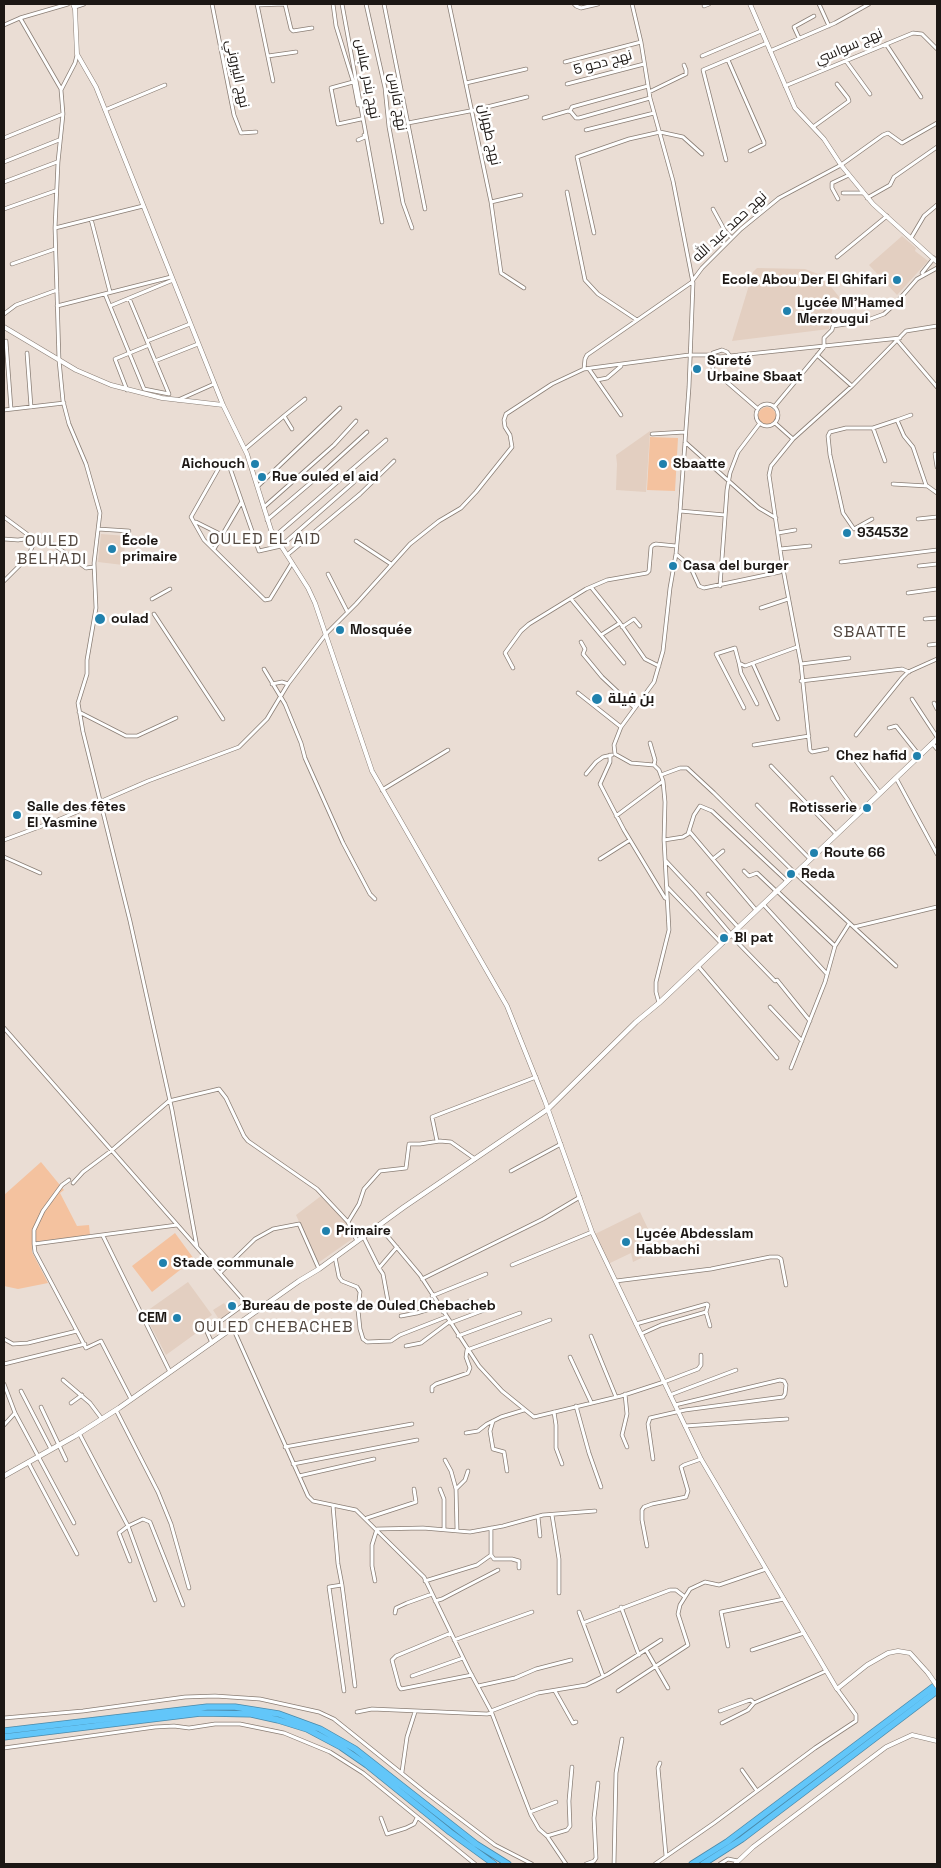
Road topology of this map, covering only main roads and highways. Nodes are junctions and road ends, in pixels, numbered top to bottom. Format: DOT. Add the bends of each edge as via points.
graph roads {
  1 [pos="937,738"];
  2 [pos="4,1476"];
  3 [pos="937,1685"];
  4 [pos="937,1691"];
  5 [pos="4,1731"];
  6 [pos="4,1737"];
  7 [pos="494,1864"];
  8 [pos="508,1864"];
  9 [pos="692,1864"];
  10 [pos="703,1864"];
  1 -- 2 [label="main road" via="548,1108 116,1410"];
  3 -- 9 [label="highway" via="727,1842"];
  4 -- 10 [label="highway" via="742,1839"];
  5 -- 8 [label="highway" via="207,1707 279,1714 320,1728 350,1745 476,1844"];
  6 -- 7 [label="highway" via="201,1713 241,1714 278,1720 307,1729 341,1747"];
}
